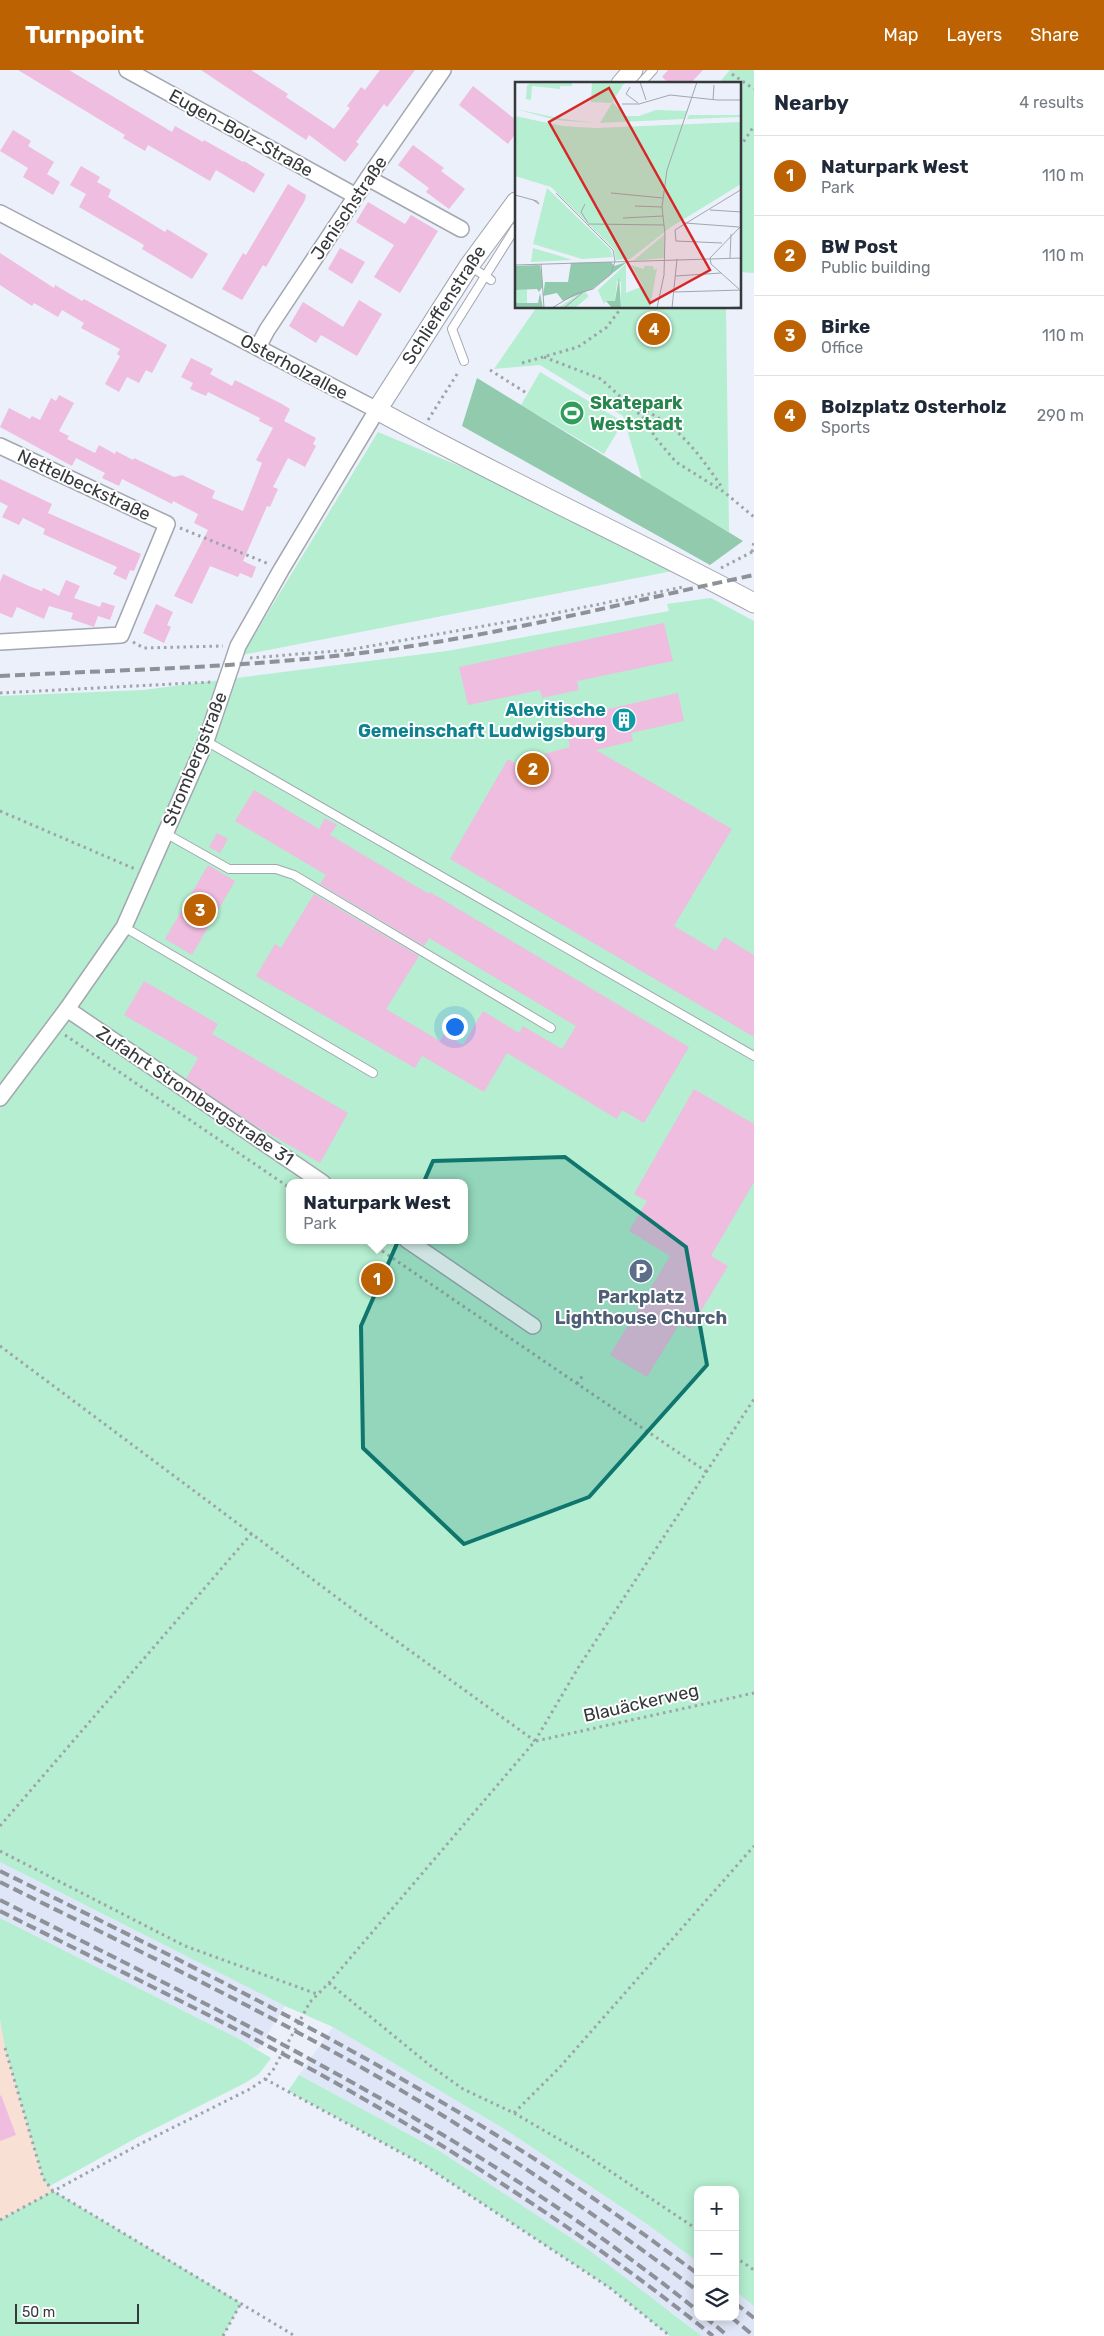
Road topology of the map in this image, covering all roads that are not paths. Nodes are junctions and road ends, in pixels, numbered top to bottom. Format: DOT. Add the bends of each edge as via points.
graph roads {
  1 [pos="127,70"];
  2 [pos="443,70"];
  3 [pos="633,70"];
  4 [pos="653,70"];
  5 [pos="622,82"];
  6 [pos="642,82"];
  7 [pos="368,178"];
  8 [pos="356,196"];
  9 [pos="515,204"];
  10 [pos="0,213"];
  11 [pos="515,228"];
  12 [pos="460,229"];
  13 [pos="482,274"];
  14 [pos="258,348"];
  15 [pos="464,362"];
  16 [pos="377,410"];
  17 [pos="0,446"];
  18 [pos="754,603"];
  19 [pos="0,642"];
  20 [pos="206,740"];
  21 [pos="165,833"];
  22 [pos="124,927"];
  23 [pos="68,1009"];
  24 [pos="551,1028"];
  25 [pos="754,1056"];
  26 [pos="373,1073"];
  27 [pos="0,1098"];
  28 [pos="317,1179"];
  29 [pos="413,1244"];
  30 [pos="533,1326"];
  1 -- 8 [label="street, Eugen-Bolz-Straße"];
  2 -- 7 [label="street, Jenischstraße"];
  3 -- 5 [label="street"];
  4 -- 6 [label="lane"];
  7 -- 8 [label="street, Jenischstraße"];
  7 -- 12 [label="street"];
  8 -- 14 [label="street, Jenischstraße"];
  9 -- 13 [label="street, Schlieffenstraße"];
  10 -- 14 [label="street, Osterholzallee"];
  11 -- 13 [label="lane"];
  13 -- 15 [label="lane" via="452,329"];
  13 -- 16 [label="street, Schlieffenstraße"];
  14 -- 16 [label="street, Osterholzallee"];
  16 -- 18 [label="street, Osterholzallee"];
  16 -- 20 [label="street, Strombergstraße" via="281,570 236,653"];
  17 -- 19 [label="street, Nettelbeckstraße" via="167,524 121,635"];
  20 -- 21 [label="street, Strombergstraße"];
  20 -- 25 [label="lane"];
  21 -- 22 [label="street, Strombergstraße"];
  21 -- 24 [label="lane" via="228,868 276,869 294,874"];
  22 -- 23 [label="street, Strombergstraße"];
  22 -- 26 [label="lane"];
  23 -- 27 [label="street, Strombergstraße"];
  23 -- 28 [label="street, Zufahrt Strombergstraße 31"];
  29 -- 30 [label="street"];
}
